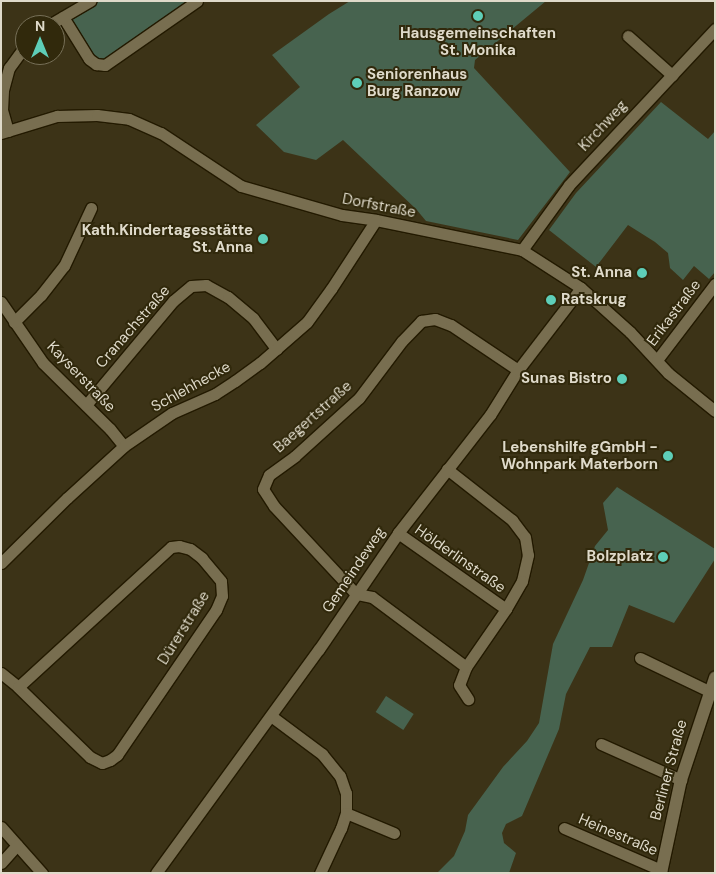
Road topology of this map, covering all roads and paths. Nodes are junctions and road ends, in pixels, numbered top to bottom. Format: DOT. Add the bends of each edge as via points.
graph roads {
  1 [pos="90,1"];
  2 [pos="197,1"];
  3 [pos="65,16"];
  4 [pos="65,20"];
  5 [pos="715,29"];
  6 [pos="628,36"];
  7 [pos="15,60"];
  8 [pos="672,75"];
  9 [pos="5,132"];
  10 [pos="91,208"];
  11 [pos="376,220"];
  12 [pos="522,250"];
  13 [pos="715,284"];
  14 [pos="581,288"];
  15 [pos="1,302"];
  16 [pos="14,322"];
  17 [pos="276,349"];
  18 [pos="657,360"];
  19 [pos="518,370"];
  20 [pos="86,405"];
  21 [pos="715,411"];
  22 [pos="124,446"];
  23 [pos="447,469"];
  24 [pos="398,533"];
  25 [pos="5,550"];
  26 [pos="1,563"];
  27 [pos="356,594"];
  28 [pos="506,609"];
  29 [pos="640,658"];
  30 [pos="466,668"];
  31 [pos="1,673"];
  32 [pos="715,678"];
  33 [pos="18,687"];
  34 [pos="709,691"];
  35 [pos="468,699"];
  36 [pos="271,716"];
  37 [pos="601,744"];
  38 [pos="681,780"];
  39 [pos="346,813"];
  40 [pos="1,827"];
  41 [pos="564,828"];
  42 [pos="394,833"];
  43 [pos="16,845"];
  44 [pos="1,863"];
  45 [pos="661,871"];
  46 [pos="42,873"];
  47 [pos="156,873"];
  48 [pos="320,873"];
  1 -- 3 [label="street"];
  2 -- 4 [label="street" via="104,65 89,59"];
  5 -- 8 [label="street, Kirchweg"];
  6 -- 8 [label="street"];
  7 -- 9 [label="street" via="9,68 3,90"];
  8 -- 12 [label="street, Kirchweg" via="570,185"];
  9 -- 11 [label="street, Dorfstraße" via="57,116 129,118 161,133 241,186 342,215"];
  10 -- 16 [label="street" via="64,266"];
  11 -- 12 [label="street, Dorfstraße"];
  11 -- 17 [label="street, Schlehhecke" via="307,322"];
  12 -- 14 [label="street, Dorfstraße"];
  13 -- 18 [label="street, Erikastraße"];
  14 -- 18 [label="street, Dorfstraße"];
  14 -- 19 [label="street, Gemeindeweg"];
  15 -- 16 [label="street, Kayserstraße"];
  16 -- 20 [label="street, Kayserstraße" via="43,363"];
  17 -- 20 [label="street, Cranachstraße" via="253,318 228,297 206,285 191,286 173,301"];
  17 -- 22 [label="street, Schlehhecke" via="235,382 172,413"];
  18 -- 21 [label="street, Dorfstraße" via="680,384"];
  19 -- 23 [label="street, Gemeindeweg" via="490,414"];
  19 -- 27 [label="street, Baegertstraße" via="451,325 435,319 420,321 360,398 269,475 263,489 267,497"];
  20 -- 22 [label="street, Kayserstraße"];
  22 -- 25 [label="street, Schlehhecke"];
  23 -- 24 [label="street, Gemeindeweg"];
  23 -- 28 [label="street, Hölderlinstraße" via="512,520 525,537 528,555 522,581"];
  24 -- 27 [label="street, Gemeindeweg"];
  24 -- 28 [label="street, Hölderlinstraße"];
  25 -- 26 [label="street, Schlehhecke"];
  27 -- 30 [label="street" via="372,597"];
  27 -- 36 [label="street, Gemeindeweg"];
  28 -- 30 [label="street, Hölderlinstraße"];
  29 -- 34 [label="street"];
  30 -- 35 [label="street, Hölderlinstraße" via="459,685"];
  31 -- 33 [label="street, Dürerstraße"];
  32 -- 34 [label="street, Berliner Straße"];
  33 -- 33 [label="street, Dürerstraße" via="90,757 102,762 110,760 117,755 216,610 222,596 221,581 190,549 171,547"];
  34 -- 38 [label="street, Berliner Straße"];
  36 -- 39 [label="street" via="307,741 340,776 346,793"];
  36 -- 47 [label="street, Gemeindeweg"];
  37 -- 38 [label="street"];
  38 -- 45 [label="street, Berliner Straße"];
  39 -- 42 [label="street"];
  39 -- 48 [label="street"];
  40 -- 43 [label="street"];
  41 -- 45 [label="street, Heinestraße"];
  43 -- 44 [label="street"];
  43 -- 46 [label="street"];
}
